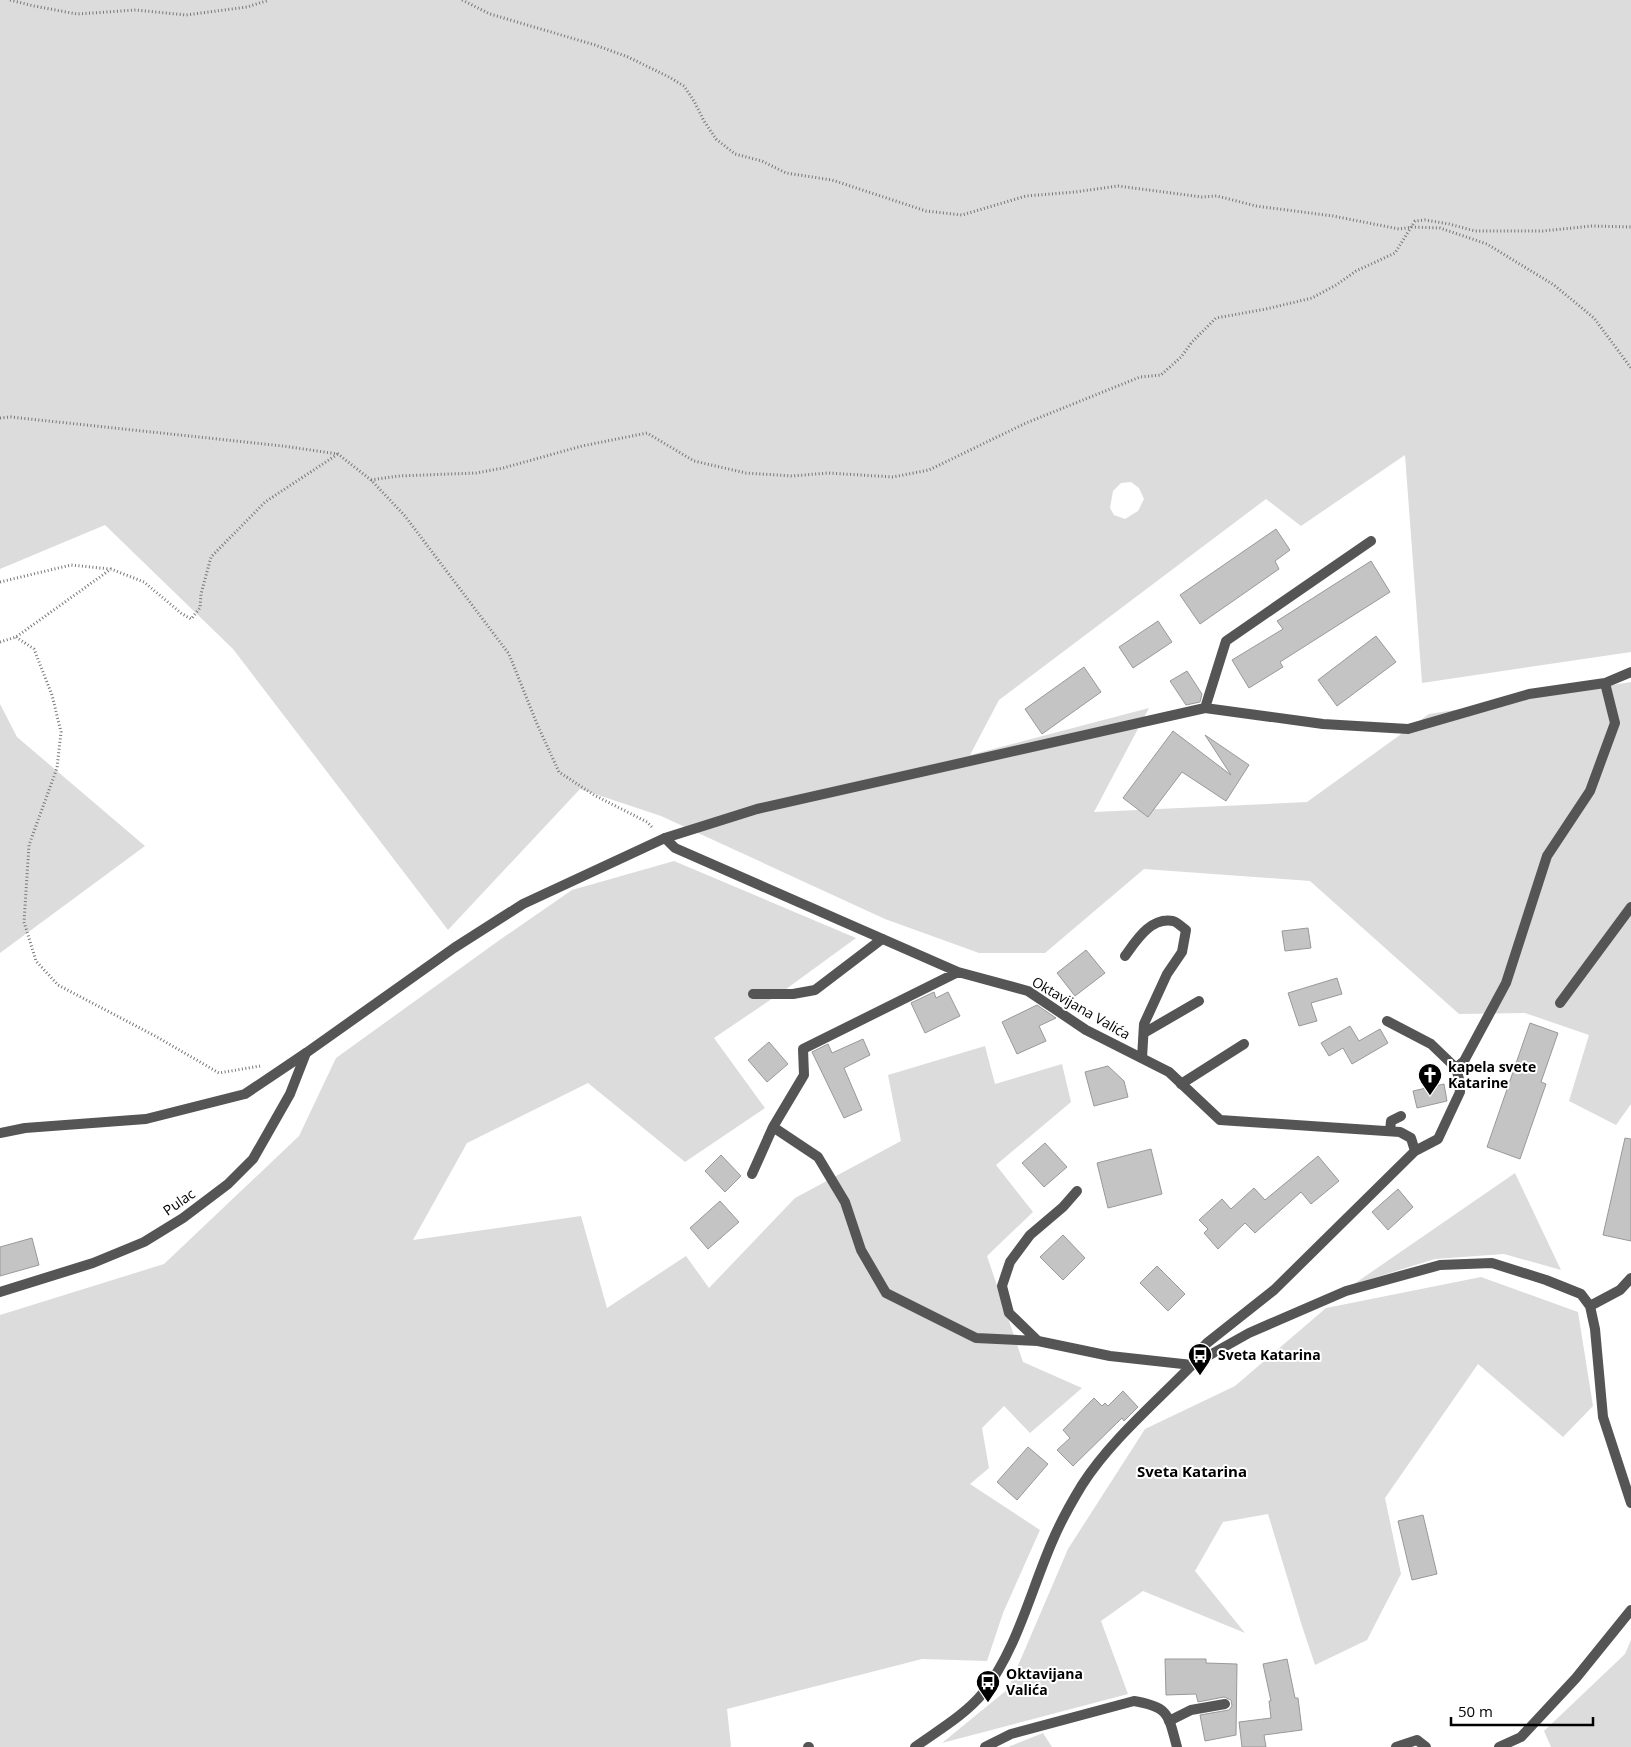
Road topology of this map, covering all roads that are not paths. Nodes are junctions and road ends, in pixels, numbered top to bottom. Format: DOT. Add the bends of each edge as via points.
graph roads {
  1 [pos="1370,541"];
  2 [pos="1631,672"];
  3 [pos="1605,683"];
  4 [pos="1205,708"];
  5 [pos="665,838"];
  6 [pos="1631,907"];
  7 [pos="882,939"];
  8 [pos="1125,956"];
  9 [pos="958,972"];
  10 [pos="753,994"];
  11 [pos="1200,1001"];
  12 [pos="1560,1003"];
  13 [pos="1387,1021"];
  14 [pos="1144,1033"];
  15 [pos="1244,1044"];
  16 [pos="306,1053"];
  17 [pos="1142,1058"];
  18 [pos="1456,1068"];
  19 [pos="1181,1084"];
  20 [pos="1401,1116"];
  21 [pos="773,1127"];
  22 [pos="1390,1131"];
  23 [pos="0,1133"];
  24 [pos="1415,1151"];
  25 [pos="752,1174"];
  26 [pos="1077,1191"];
  27 [pos="1631,1278"];
  28 [pos="0,1292"];
  29 [pos="1590,1306"];
  30 [pos="1038,1341"];
  31 [pos="1192,1365"];
  32 [pos="1631,1503"];
  33 [pos="1631,1610"];
  34 [pos="1225,1704"];
  35 [pos="1169,1721"];
  36 [pos="914,1747"];
  37 [pos="985,1747"];
  38 [pos="1177,1747"];
  39 [pos="1396,1747"];
  40 [pos="1426,1747"];
  41 [pos="1499,1747"];
  1 -- 4 [label="street" via="1226,641"];
  2 -- 3 [label="street"];
  3 -- 4 [label="street" via="1529,694 1408,729 1323,724"];
  3 -- 18 [label="street" via="1615,723 1590,791 1547,856 1506,983 1464,1061"];
  4 -- 5 [label="street" via="757,809"];
  5 -- 7 [label="street, Oktavijana Valića" via="674,848"];
  5 -- 16 [label="street" via="524,904 454,948"];
  6 -- 12 [label="street"];
  7 -- 9 [label="street, Oktavijana Valića"];
  7 -- 10 [label="street" via="816,990"];
  8 -- 14 [label="street" via="1141,934 1159,922 1174,921 1186,930 1182,952 1154,1001 1144,1024"];
  9 -- 17 [label="street, Oktavijana Valića" via="1028,991 1086,1030"];
  9 -- 21 [label="street" via="803,1050 804,1075"];
  11 -- 14 [label="street"];
  13 -- 18 [label="street" via="1431,1044"];
  14 -- 17 [label="street"];
  15 -- 19 [label="street"];
  16 -- 23 [label="street" via="244,1094 146,1119"];
  16 -- 28 [label="street, Pulac" via="290,1094 254,1159 228,1184 144,1242"];
  17 -- 19 [label="street, Oktavijana Valića" via="1169,1072"];
  18 -- 24 [label="street" via="1460,1092 1438,1139"];
  19 -- 22 [label="street, Oktavijana Valića" via="1220,1120"];
  20 -- 22 [label="street" via="1391,1121"];
  21 -- 25 [label="street"];
  21 -- 30 [label="street" via="818,1157 845,1202 861,1250 886,1294 976,1338"];
  22 -- 24 [label="street, Oktavijana Valića" via="1411,1138"];
  24 -- 31 [label="street" via="1274,1290 1207,1342"];
  26 -- 30 [label="street" via="1030,1234 1010,1262 1002,1286 1008,1313"];
  27 -- 29 [label="street" via="1620,1290"];
  29 -- 31 [label="street" via="1581,1294 1492,1263 1440,1265 1346,1291 1249,1333"];
  29 -- 32 [label="street" via="1603,1417"];
  30 -- 31 [label="street" via="1110,1356"];
  31 -- 36 [label="street" via="1106,1452 1082,1485 1052,1540 1011,1648 982,1694"];
  33 -- 41 [label="street" via="1576,1678 1521,1737"];
  34 -- 35 [label="street" via="1191,1710"];
  35 -- 37 [label="street" via="1168,1716 1154,1704 1134,1700 1011,1734"];
  35 -- 38 [label="street"];
  39 -- 40 [label="street" via="1417,1740"];
}
